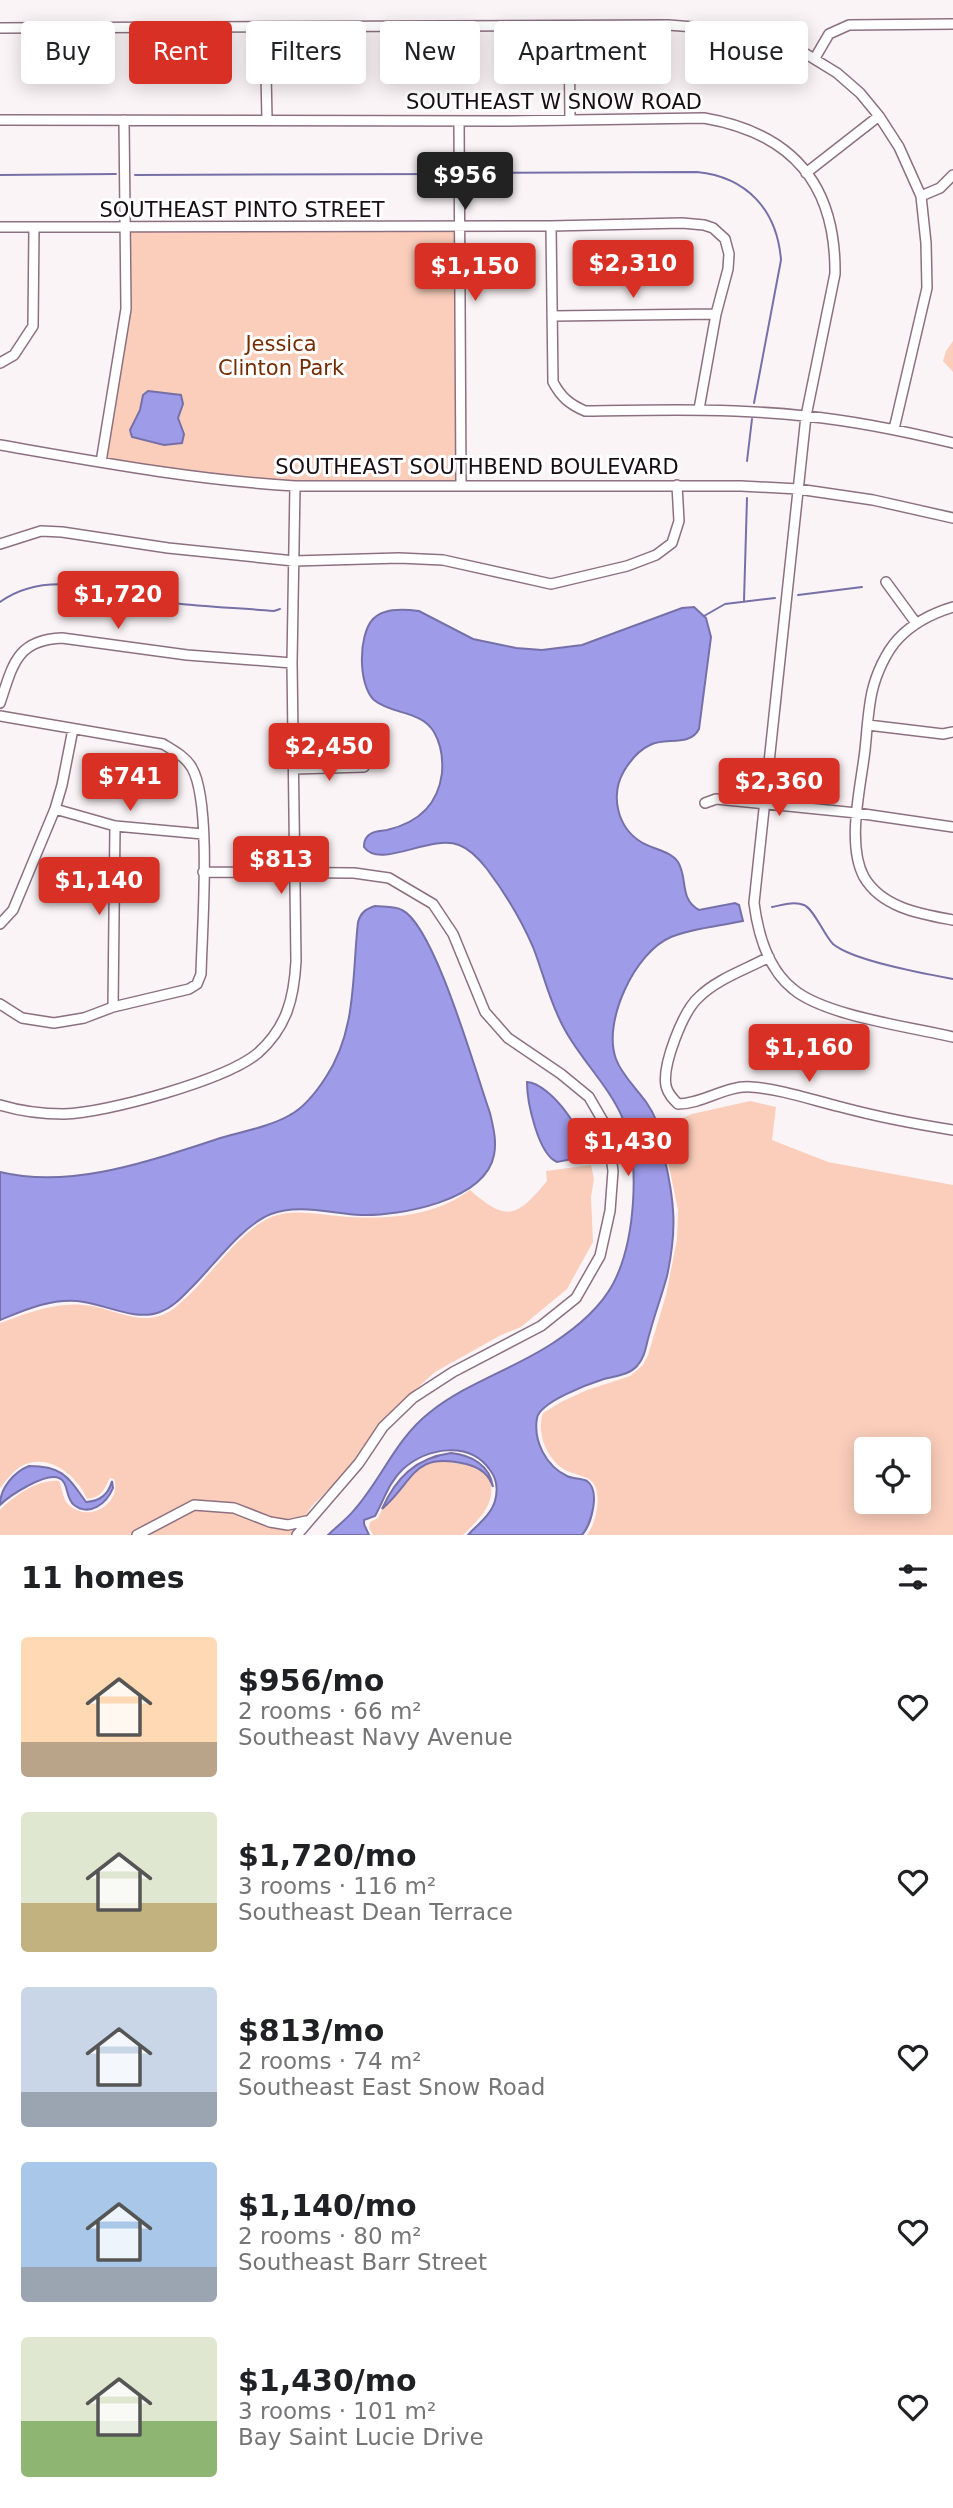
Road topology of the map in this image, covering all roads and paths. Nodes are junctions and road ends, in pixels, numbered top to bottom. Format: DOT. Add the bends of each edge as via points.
graph roads {
  1 [pos="953,24"];
  2 [pos="671,25"];
  3 [pos="246,27"];
  4 [pos="366,27"];
  5 [pos="494,27"];
  6 [pos="0,28"];
  7 [pos="815,58"];
  8 [pos="266,84"];
  9 [pos="570,84"];
  10 [pos="879,116"];
  11 [pos="570,118"];
  12 [pos="267,119"];
  13 [pos="0,120"];
  14 [pos="124,120"];
  15 [pos="459,121"];
  16 [pos="806,173"];
  17 [pos="953,175"];
  18 [pos="920,196"];
  19 [pos="460,226"];
  20 [pos="551,226"];
  21 [pos="0,227"];
  22 [pos="34,228"];
  23 [pos="125,228"];
  24 [pos="716,314"];
  25 [pos="551,316"];
  26 [pos="0,363"];
  27 [pos="699,409"];
  28 [pos="806,416"];
  29 [pos="894,429"];
  30 [pos="953,443"];
  31 [pos="0,445"];
  32 [pos="101,463"];
  33 [pos="461,485"];
  34 [pos="677,485"];
  35 [pos="295,486"];
  36 [pos="798,489"];
  37 [pos="953,518"];
  38 [pos="0,544"];
  39 [pos="293,561"];
  40 [pos="886,582"];
  41 [pos="953,607"];
  42 [pos="916,624"];
  43 [pos="292,663"];
  44 [pos="0,703"];
  45 [pos="0,716"];
  46 [pos="868,725"];
  47 [pos="73,729"];
  48 [pos="953,732"];
  49 [pos="364,768"];
  50 [pos="294,769"];
  51 [pos="705,803"];
  52 [pos="765,804"];
  53 [pos="55,810"];
  54 [pos="857,813"];
  55 [pos="115,826"];
  56 [pos="953,827"];
  57 [pos="203,834"];
  58 [pos="203,872"];
  59 [pos="296,873"];
  60 [pos="953,920"];
  61 [pos="0,925"];
  62 [pos="769,957"];
  63 [pos="0,1004"];
  64 [pos="113,1007"];
  65 [pos="953,1037"];
  66 [pos="0,1105"];
  67 [pos="953,1130"];
  68 [pos="306,1521"];
  69 [pos="137,1535"];
  70 [pos="297,1535"];
  1 -- 7 [label="street" via="849,24 829,34"];
  2 -- 7 [label="street" via="760,34"];
  3 -- 6 [label="street"];
  4 -- 5 [label="street"];
  7 -- 10 [label="street" via="860,93"];
  8 -- 12 [label="street"];
  9 -- 11 [label="street"];
  10 -- 16 [label="street"];
  10 -- 18 [label="street" via="899,147"];
  11 -- 15 [label="street, SOUTHEAST W SNOW ROAD"];
  11 -- 16 [label="street, SOUTHEAST W SNOW ROAD" via="729,122 778,144"];
  12 -- 14 [label="street, SOUTHEAST W SNOW ROAD"];
  12 -- 15 [label="street, SOUTHEAST W SNOW ROAD"];
  13 -- 14 [label="street, SOUTHEAST W SNOW ROAD"];
  14 -- 23 [label="street"];
  15 -- 19 [label="street"];
  16 -- 28 [label="street, SOUTHEAST W SNOW ROAD" via="824,200 836,250"];
  17 -- 18 [label="street" via="940,188"];
  18 -- 29 [label="street" via="927,288"];
  19 -- 20 [label="street, SOUTHEAST PINTO STREET"];
  19 -- 23 [label="street, SOUTHEAST PINTO STREET"];
  19 -- 33 [label="street"];
  20 -- 24 [label="street, SOUTHEAST PINTO STREET" via="682,223 713,228 725,239 729,254"];
  20 -- 25 [label="street"];
  21 -- 22 [label="street, SOUTHEAST PINTO STREET"];
  22 -- 23 [label="street, SOUTHEAST PINTO STREET"];
  22 -- 26 [label="street" via="33,326 13,355"];
  23 -- 32 [label="street" via="126,309"];
  24 -- 25 [label="street"];
  24 -- 27 [label="street, SOUTHEAST PINTO STREET"];
  25 -- 27 [label="street" via="553,382 572,405 585,411"];
  27 -- 28 [label="street"];
  28 -- 29 [label="street"];
  28 -- 36 [label="street, SOUTHEAST W SNOW ROAD"];
  29 -- 30 [label="street"];
  31 -- 32 [label="street, SOUTHEAST SOUTHBEND BOULEVARD"];
  32 -- 35 [label="street, SOUTHEAST SOUTHBEND BOULEVARD"];
  33 -- 34 [label="street, SOUTHEAST SOUTHBEND BOULEVARD"];
  33 -- 35 [label="street, SOUTHEAST SOUTHBEND BOULEVARD"];
  34 -- 36 [label="street, SOUTHEAST SOUTHBEND BOULEVARD"];
  34 -- 39 [label="street" via="679,521 672,542 656,555 551,584 443,560"];
  35 -- 39 [label="street"];
  36 -- 37 [label="street, SOUTHEAST SOUTHBEND BOULEVARD"];
  36 -- 52 [label="street, SOUTHEAST W SNOW ROAD"];
  38 -- 39 [label="street" via="41,531 62,532"];
  39 -- 43 [label="street"];
  40 -- 42 [label="street"];
  41 -- 42 [label="street"];
  42 -- 46 [label="street" via="897,640 882,663 872,690"];
  43 -- 44 [label="street" via="43,639 28,646 17,659"];
  43 -- 50 [label="street"];
  45 -- 47 [label="street"];
  46 -- 48 [label="street"];
  46 -- 54 [label="street"];
  47 -- 53 [label="street"];
  47 -- 57 [label="street" via="163,744 180,754 199,785"];
  49 -- 50 [label="street"];
  50 -- 59 [label="street"];
  51 -- 52 [label="street" via="716,799"];
  52 -- 54 [label="street"];
  52 -- 62 [label="street, SOUTHEAST W SNOW ROAD" via="754,903"];
  53 -- 55 [label="street"];
  53 -- 61 [label="street" via="13,910"];
  54 -- 56 [label="street"];
  54 -- 60 [label="street" via="860,866 877,892 904,909"];
  55 -- 57 [label="street"];
  55 -- 64 [label="street"];
  57 -- 58 [label="street"];
  58 -- 59 [label="street"];
  58 -- 64 [label="street" via="197,985"];
  59 -- 66 [label="street" via="295,992 274,1036 258,1053 205,1080 107,1108 65,1114"];
  59 -- 68 [label="street" via="389,878 433,904 453,934 485,1012 508,1038 589,1097 607,1128 613,1171 600,1256 576,1298 541,1326 413,1398 383,1427 359,1463"];
  62 -- 65 [label="street, SOUTHEAST W SNOW ROAD" via="794,990 825,1007"];
  62 -- 67 [label="street" via="700,995 687,1010 666,1070 666,1086 678,1104 748,1086"];
  63 -- 64 [label="street" via="22,1018 54,1023"];
  68 -- 69 [label="street" via="289,1525 234,1508 194,1505"];
  68 -- 70 [label="street"];
}
